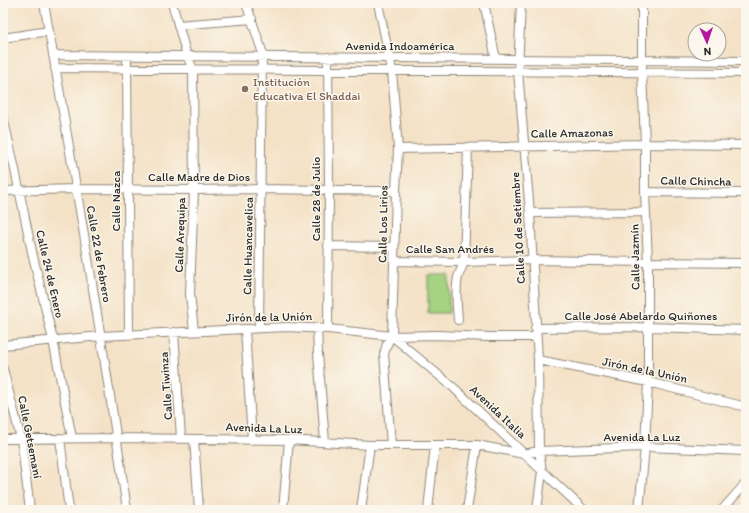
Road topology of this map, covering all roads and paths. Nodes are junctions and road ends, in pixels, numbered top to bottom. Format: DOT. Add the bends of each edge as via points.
graph roads {
  1 [pos="44,3"];
  2 [pos="172,3"];
  3 [pos="246,3"];
  4 [pos="378,3"];
  5 [pos="484,3"];
  6 [pos="521,3"];
  7 [pos="642,3"];
  8 [pos="252,19"];
  9 [pos="178,25"];
  10 [pos="49,31"];
  11 [pos="3,38"];
  12 [pos="53,55"];
  13 [pos="127,56"];
  14 [pos="187,56"];
  15 [pos="262,57"];
  16 [pos="328,58"];
  17 [pos="389,58"];
  18 [pos="496,59"];
  19 [pos="519,59"];
  20 [pos="642,59"];
  21 [pos="746,61"];
  22 [pos="55,68"];
  23 [pos="127,68"];
  24 [pos="193,69"];
  25 [pos="262,69"];
  26 [pos="328,70"];
  27 [pos="392,70"];
  28 [pos="518,71"];
  29 [pos="642,72"];
  30 [pos="746,73"];
  31 [pos="3,117"];
  32 [pos="645,144"];
  33 [pos="746,145"];
  34 [pos="525,146"];
  35 [pos="468,147"];
  36 [pos="398,149"];
  37 [pos="76,189"];
  38 [pos="261,189"];
  39 [pos="329,189"];
  40 [pos="19,190"];
  41 [pos="128,190"];
  42 [pos="194,190"];
  43 [pos="396,190"];
  44 [pos="3,192"];
  45 [pos="645,192"];
  46 [pos="746,193"];
  47 [pos="646,212"];
  48 [pos="530,213"];
  49 [pos="328,246"];
  50 [pos="394,246"];
  51 [pos="532,260"];
  52 [pos="394,261"];
  53 [pos="464,262"];
  54 [pos="648,262"];
  55 [pos="746,262"];
  56 [pos="458,320"];
  57 [pos="648,327"];
  58 [pos="259,328"];
  59 [pos="317,328"];
  60 [pos="535,328"];
  61 [pos="245,329"];
  62 [pos="328,329"];
  63 [pos="746,330"];
  64 [pos="194,331"];
  65 [pos="174,332"];
  66 [pos="129,335"];
  67 [pos="101,336"];
  68 [pos="392,336"];
  69 [pos="536,337"];
  70 [pos="53,340"];
  71 [pos="3,344"];
  72 [pos="538,360"];
  73 [pos="3,369"];
  74 [pos="648,382"];
  75 [pos="746,407"];
  76 [pos="60,438"];
  77 [pos="72,438"];
  78 [pos="117,438"];
  79 [pos="181,438"];
  80 [pos="3,439"];
  81 [pos="21,439"];
  82 [pos="194,439"];
  83 [pos="252,440"];
  84 [pos="289,440"];
  85 [pos="325,442"];
  86 [pos="370,445"];
  87 [pos="391,445"];
  88 [pos="434,445"];
  89 [pos="477,445"];
  90 [pos="645,447"];
  91 [pos="539,451"];
  92 [pos="746,451"];
  93 [pos="524,454"];
  94 [pos="542,471"];
  95 [pos="746,483"];
  96 [pos="30,510"];
  97 [pos="69,510"];
  98 [pos="127,510"];
  99 [pos="199,510"];
  100 [pos="283,510"];
  101 [pos="361,510"];
  102 [pos="428,510"];
  103 [pos="467,510"];
  104 [pos="537,510"];
  105 [pos="584,510"];
  106 [pos="639,510"];
  107 [pos="722,510"];
  1 -- 10 [label="street, Calle 22 de Febrero"];
  2 -- 9 [label="street"];
  3 -- 8 [label="street, Calle Huancavelica"];
  4 -- 17 [label="street, Calle Los Lirios"];
  5 -- 18 [label="street"];
  6 -- 19 [label="street, Calle 10 de Setiembre"];
  7 -- 20 [label="street, Calle Jazmín"];
  8 -- 9 [label="street"];
  8 -- 15 [label="street, Calle Huancavelica"];
  9 -- 14 [label="street"];
  10 -- 11 [label="street"];
  10 -- 12 [label="street, Calle 22 de Febrero"];
  12 -- 13 [label="street, Avenida Indoamérica"];
  12 -- 22 [label="street, Calle 22 de Febrero"];
  13 -- 14 [label="street, Avenida Indoamérica"];
  13 -- 23 [label="street, Calle Nazca"];
  14 -- 15 [label="street, Avenida Indoamérica"];
  14 -- 24 [label="street"];
  15 -- 16 [label="street, Avenida Indoamérica"];
  15 -- 25 [label="street, Calle Huancavelica"];
  16 -- 17 [label="street, Avenida Indoamérica"];
  16 -- 26 [label="street, Calle 28 de Julio"];
  17 -- 18 [label="street, Avenida Indoamérica"];
  17 -- 27 [label="street, Calle Los Lirios"];
  18 -- 19 [label="street, Avenida Indoamérica"];
  19 -- 20 [label="street, Avenida Indoamérica"];
  19 -- 28 [label="street, Calle 10 de Setiembre"];
  20 -- 21 [label="street, Avenida Indoamérica"];
  20 -- 29 [label="street, Calle Jazmín"];
  22 -- 23 [label="street, Avenida Indoamérica"];
  22 -- 37 [label="street, Calle 22 de Febrero"];
  23 -- 24 [label="street, Avenida Indoamérica"];
  23 -- 41 [label="street, Calle Nazca"];
  24 -- 25 [label="street, Avenida Indoamérica"];
  24 -- 42 [label="street, Calle Arequipa"];
  25 -- 26 [label="street, Avenida Indoamérica"];
  25 -- 38 [label="street, Calle Huancavelica"];
  26 -- 27 [label="street, Avenida Indoamérica"];
  26 -- 39 [label="street, Calle 28 de Julio"];
  27 -- 28 [label="street, Avenida Indoamérica"];
  27 -- 36 [label="street, Calle Los Lirios"];
  28 -- 29 [label="street, Avenida Indoamérica"];
  28 -- 34 [label="street, Calle 10 de Setiembre"];
  29 -- 30 [label="street, Avenida Indoamérica"];
  29 -- 32 [label="street, Calle Jazmín"];
  31 -- 40 [label="street, Calle 24 de Enero"];
  32 -- 33 [label="street, Calle Amazonas"];
  32 -- 34 [label="street, Calle Amazonas"];
  32 -- 45 [label="street, Calle Jazmín"];
  34 -- 35 [label="street, Calle Amazonas"];
  34 -- 48 [label="street, Calle 10 de Setiembre"];
  35 -- 36 [label="street, Calle Amazonas"];
  35 -- 53 [label="street"];
  36 -- 43 [label="street, Calle Los Lirios"];
  37 -- 40 [label="street, Calle Madre de Dios"];
  37 -- 41 [label="street, Calle Madre de Dios"];
  37 -- 67 [label="street, Calle 22 de Febrero"];
  38 -- 39 [label="street, Calle Madre de Dios"];
  38 -- 42 [label="street, Calle Madre de Dios"];
  38 -- 58 [label="street, Calle Huancavelica"];
  39 -- 43 [label="street, Calle Madre de Dios"];
  39 -- 49 [label="street, Calle 28 de Julio"];
  40 -- 44 [label="street, Calle Madre de Dios"];
  40 -- 70 [label="street, Calle 24 de Enero"];
  41 -- 42 [label="street, Calle Madre de Dios"];
  41 -- 66 [label="street, Calle Nazca"];
  42 -- 64 [label="street, Calle Arequipa" via="190,294"];
  43 -- 50 [label="street, Calle Los Lirios"];
  45 -- 46 [label="street, Calle Chincha"];
  45 -- 47 [label="street, Calle Jazmín"];
  47 -- 48 [label="street"];
  47 -- 54 [label="street, Calle Jazmín"];
  48 -- 51 [label="street, Calle 10 de Setiembre"];
  49 -- 50 [label="street"];
  49 -- 62 [label="street, Calle 28 de Julio"];
  50 -- 52 [label="street, Calle Los Lirios"];
  51 -- 53 [label="street, Calle San Andrés"];
  51 -- 54 [label="street, Calle San Andrés"];
  51 -- 60 [label="street, Calle 10 de Setiembre"];
  52 -- 53 [label="street, Calle San Andrés"];
  52 -- 68 [label="street, Calle Los Lirios"];
  53 -- 56 [label="street" via="458,278"];
  54 -- 55 [label="street, Calle San Andrés"];
  54 -- 57 [label="street, Calle Jazmín"];
  57 -- 60 [label="street, Calle José Abelardo Quiñones"];
  57 -- 63 [label="street, Calle José Abelardo Quiñones"];
  57 -- 74 [label="street, Calle Jazmín"];
  58 -- 59 [label="street, Jirón de la Unión"];
  58 -- 61 [label="street, Jirón de la Unión"];
  59 -- 62 [label="street, Jirón de la Unión"];
  59 -- 85 [label="street"];
  60 -- 69 [label="street, Calle 10 de Setiembre"];
  61 -- 64 [label="street, Jirón de la Unión"];
  61 -- 83 [label="street"];
  62 -- 68 [label="street, Jirón de la Unión"];
  64 -- 65 [label="street, Jirón de la Unión"];
  65 -- 66 [label="street, Jirón de la Unión"];
  65 -- 79 [label="street, Calle Tiwinza"];
  66 -- 67 [label="street, Jirón de la Unión"];
  67 -- 70 [label="street, Jirón de la Unión"];
  67 -- 78 [label="street, Calle 22 de Febrero"];
  68 -- 69 [label="street, Jirón de la Unión"];
  68 -- 87 [label="street, Calle Los Lirios" via="384,354"];
  68 -- 93 [label="street, Avenida Italia" via="454,388"];
  69 -- 72 [label="street, Calle 10 de Setiembre"];
  70 -- 71 [label="street, Jirón de la Unión"];
  70 -- 77 [label="street, Calle 24 de Enero"];
  72 -- 74 [label="street, Jirón de la Unión"];
  72 -- 91 [label="street, Calle 10 de Setiembre"];
  73 -- 81 [label="street, Calle Getsemaní"];
  74 -- 75 [label="street, Jirón de la Unión"];
  74 -- 90 [label="street, Calle Jazmín"];
  76 -- 77 [label="street, Avenida La Luz"];
  76 -- 81 [label="street, Avenida La Luz"];
  76 -- 97 [label="street"];
  77 -- 78 [label="street, Avenida La Luz"];
  78 -- 79 [label="street, Avenida La Luz"];
  78 -- 98 [label="street, Calle 22 de Febrero"];
  79 -- 82 [label="street, Avenida La Luz"];
  80 -- 81 [label="street, Avenida La Luz"];
  81 -- 96 [label="street, Calle Getsemaní"];
  82 -- 83 [label="street, Avenida La Luz"];
  82 -- 99 [label="street"];
  83 -- 84 [label="street, Avenida La Luz"];
  84 -- 85 [label="street, Avenida La Luz"];
  84 -- 100 [label="street"];
  85 -- 86 [label="street, Avenida La Luz"];
  86 -- 87 [label="street, Avenida La Luz"];
  86 -- 101 [label="street"];
  87 -- 88 [label="street, Avenida La Luz"];
  88 -- 89 [label="street, Avenida La Luz"];
  88 -- 102 [label="street"];
  89 -- 93 [label="street, Avenida La Luz"];
  89 -- 103 [label="street"];
  90 -- 91 [label="street, Avenida La Luz"];
  90 -- 92 [label="street, Avenida La Luz"];
  90 -- 106 [label="street, Calle Jazmín"];
  91 -- 93 [label="street, Avenida La Luz"];
  91 -- 94 [label="street, Calle 10 de Setiembre"];
  93 -- 94 [label="street, Avenida Italia"];
  94 -- 104 [label="street, Calle 10 de Setiembre"];
  94 -- 105 [label="street, Avenida Italia"];
  95 -- 107 [label="street"];
}
